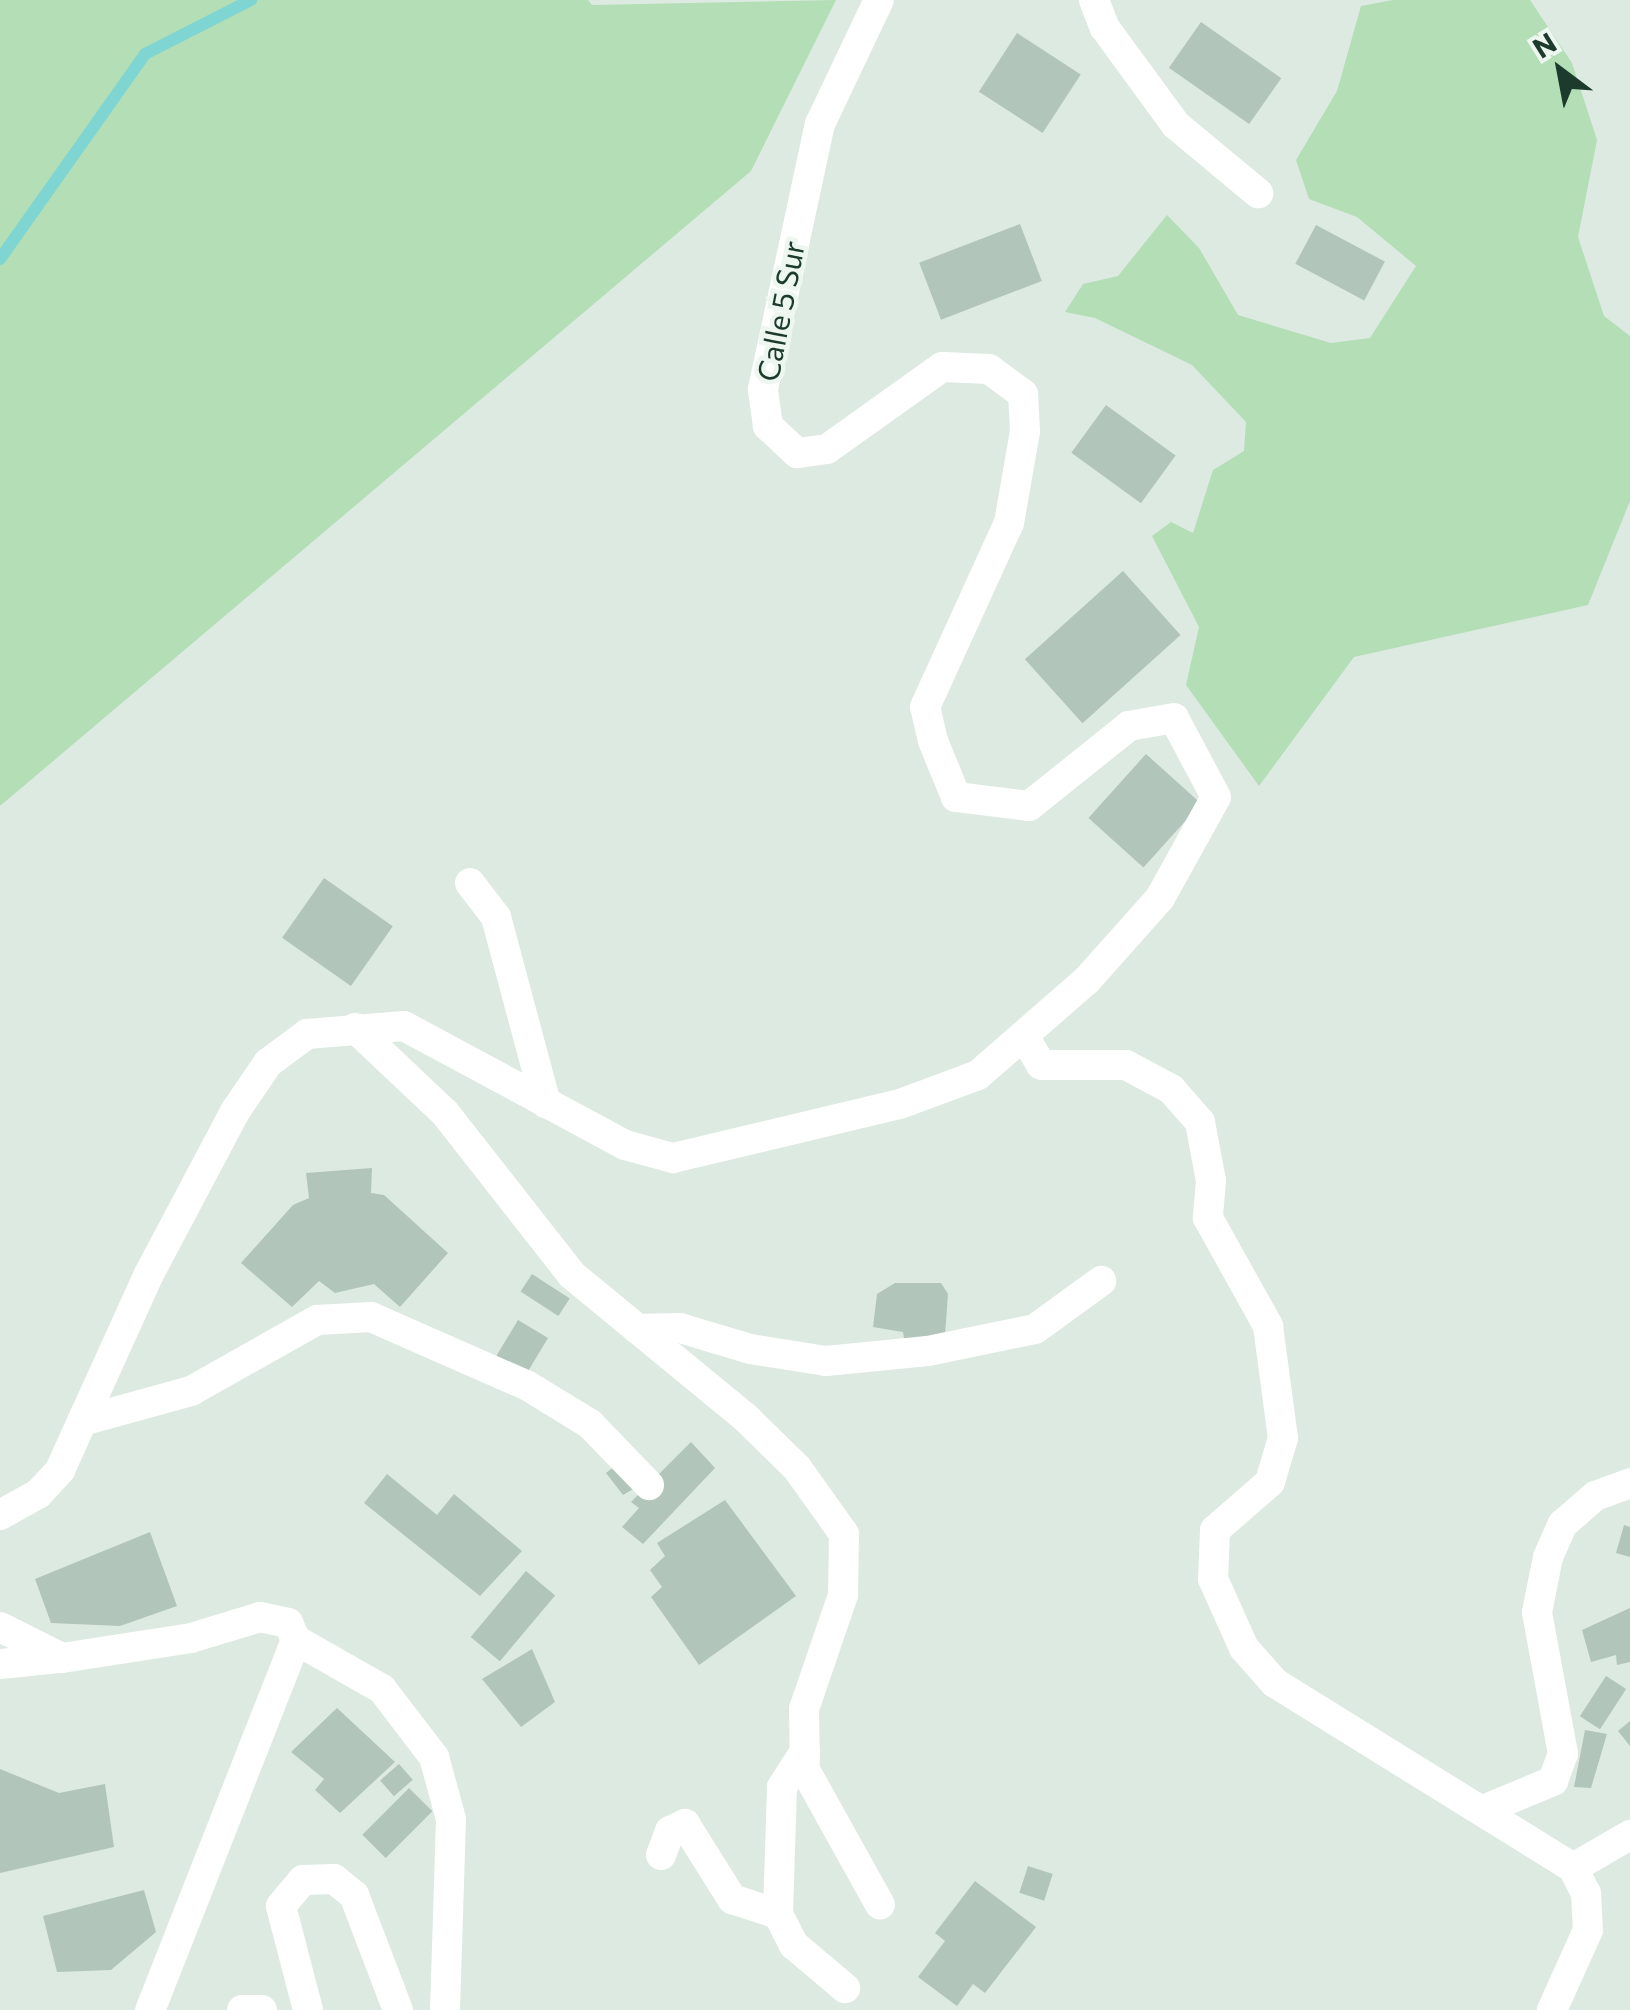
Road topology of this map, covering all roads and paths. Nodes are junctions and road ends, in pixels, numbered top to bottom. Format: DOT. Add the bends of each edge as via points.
graph roads {
  1 [pos="879,0"];
  2 [pos="1094,0"];
  3 [pos="1258,193"];
  4 [pos="470,883"];
  5 [pos="355,1028"];
  6 [pos="1026,1038"];
  7 [pos="546,1103"];
  8 [pos="1101,1281"];
  9 [pos="637,1329"];
  10 [pos="82,1421"];
  11 [pos="1630,1483"];
  12 [pos="649,1485"];
  13 [pos="0,1515"];
  14 [pos="0,1626"];
  15 [pos="296,1640"];
  16 [pos="62,1658"];
  17 [pos="0,1664"];
  18 [pos="805,1751"];
  19 [pos="1483,1810"];
  20 [pos="1630,1834"];
  21 [pos="661,1855"];
  22 [pos="1572,1868"];
  23 [pos="880,1905"];
  24 [pos="778,1914"];
  25 [pos="845,1988"];
  26 [pos="150,2010"];
  27 [pos="242,2010"];
  28 [pos="262,2010"];
  29 [pos="308,2010"];
  30 [pos="398,2010"];
  31 [pos="445,2010"];
  32 [pos="1552,2010"];
  1 -- 6 [label="street, Calle 5 Sur" via="820,124 763,389 768,426 797,453 827,449 942,367 990,369 1022,394 1024,431 1008,523 925,707 956,797 1029,806 1129,726 1174,718 1216,797 1160,898"];
  2 -- 3 [label="street" via="1112,38 1176,125"];
  4 -- 7 [label="street" via="496,917"];
  5 -- 7 [label="street" via="404,1026"];
  5 -- 9 [label="street" via="445,1113 572,1275"];
  5 -- 10 [label="street" via="307,1034 268,1063 194,1188"];
  6 -- 7 [label="street" via="978,1076 900,1104 673,1158 625,1146"];
  6 -- 19 [label="street" via="1041,1065 1126,1065 1171,1089 1200,1122 1210,1181 1208,1218 1264,1316 1283,1438 1270,1482 1224,1517 1210,1546 1212,1579 1244,1648 1275,1683"];
  8 -- 9 [label="street" via="1035,1328 928,1351 826,1361 750,1349 680,1328"];
  9 -- 18 [label="street" via="797,1468 844,1534 843,1596 804,1709"];
  10 -- 12 [label="street" via="191,1391 317,1320 371,1317 528,1386 590,1424"];
  10 -- 13 [label="street" via="60,1470 38,1494"];
  11 -- 19 [label="street" via="1595,1496 1562,1524 1548,1556 1537,1612 1563,1754 1553,1781"];
  14 -- 16 [label="street"];
  15 -- 16 [label="street" via="288,1622 260,1617 191,1638"];
  15 -- 26 [label="street"];
  15 -- 31 [label="street" via="382,1689 434,1757 451,1819"];
  16 -- 17 [label="street"];
  18 -- 23 [label="street" via="805,1770"];
  18 -- 24 [label="street" via="782,1787"];
  19 -- 22 [label="street"];
  20 -- 22 [label="street"];
  21 -- 24 [label="street" via="670,1830 684,1824 732,1899"];
  22 -- 32 [label="street" via="1586,1893 1588,1930"];
  24 -- 25 [label="street" via="794,1946"];
  27 -- 28 [label="street"];
  29 -- 30 [label="street" via="281,1906 303,1880 334,1879 354,1895"];
}
